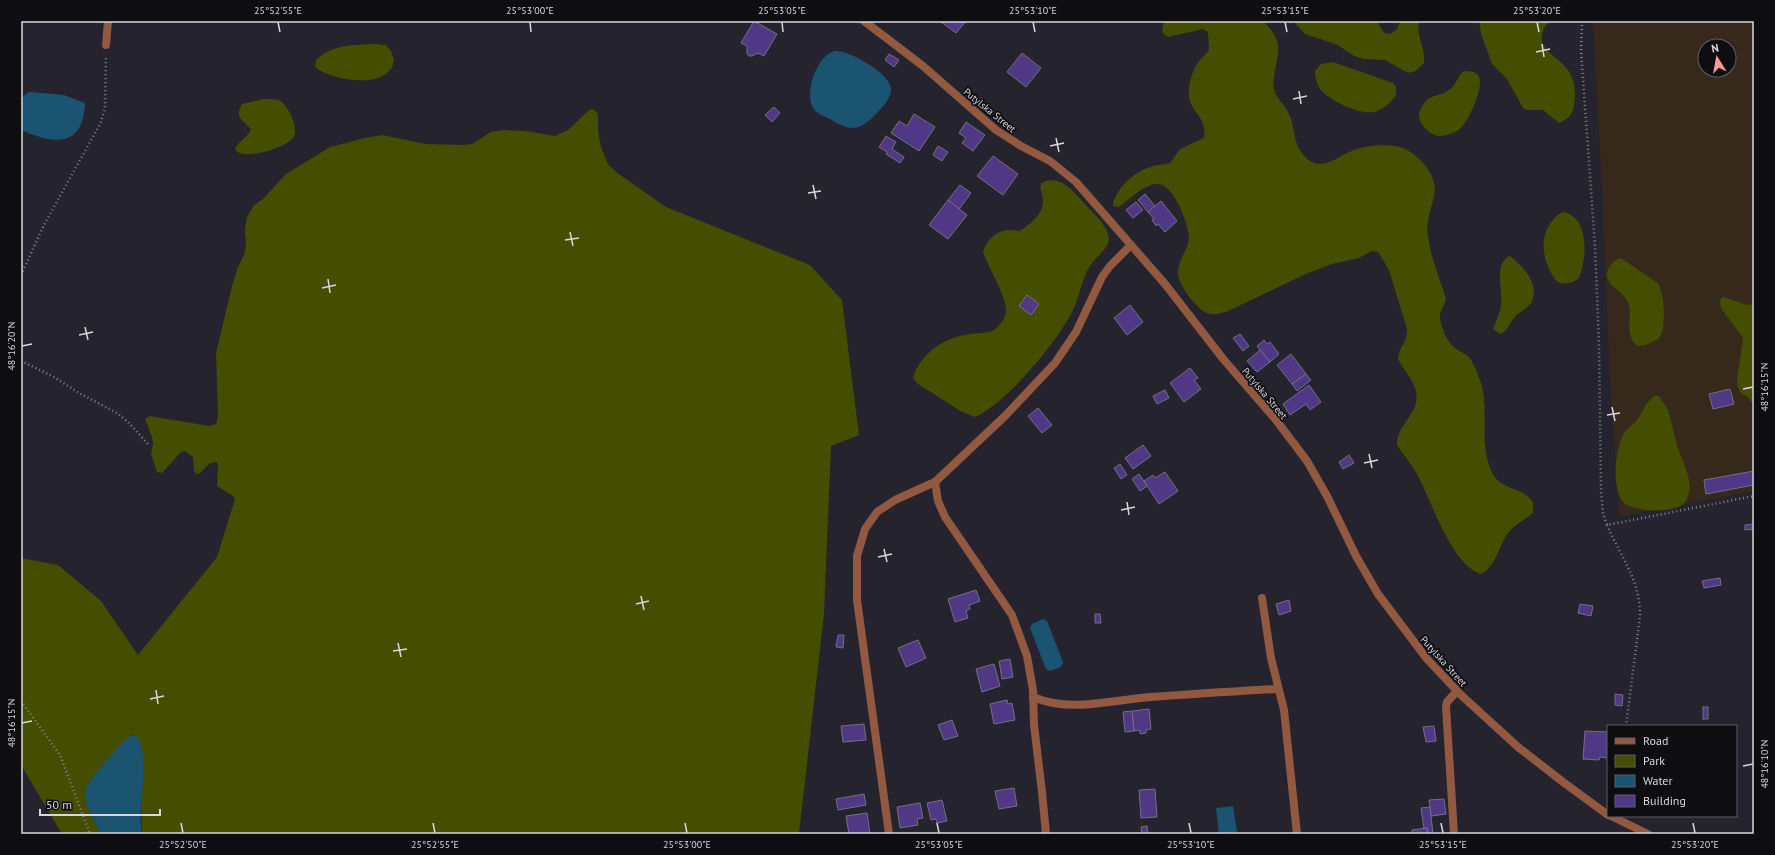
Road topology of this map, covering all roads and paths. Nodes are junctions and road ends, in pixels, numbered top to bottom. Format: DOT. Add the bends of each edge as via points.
graph roads {
  1 [pos="108,21"];
  2 [pos="864,21"];
  3 [pos="1582,21"];
  4 [pos="106,46"];
  5 [pos="1131,245"];
  6 [pos="21,275"];
  7 [pos="21,361"];
  8 [pos="148,444"];
  9 [pos="935,482"];
  10 [pos="1754,496"];
  11 [pos="1607,525"];
  12 [pos="1262,598"];
  13 [pos="1278,689"];
  14 [pos="1457,691"];
  15 [pos="1033,697"];
  16 [pos="21,701"];
  17 [pos="1626,725"];
  18 [pos="1607,814"];
  19 [pos="1613,817"];
  20 [pos="90,834"];
  21 [pos="889,834"];
  22 [pos="1046,834"];
  23 [pos="1297,834"];
  24 [pos="1454,834"];
  25 [pos="1648,834"];
  1 -- 4 [label="street"];
  2 -- 5 [label="street, Putylska Street" via="923,66 996,130 1050,161 1069,176"];
  3 -- 11 [label="path" via="1580,51 1595,246 1599,344 1601,491"];
  4 -- 6 [label="path" via="105,109 102,119 44,225"];
  5 -- 9 [label="street" via="1110,266 1076,332 1054,363 1005,416"];
  5 -- 14 [label="street, Putylska Street" via="1307,461 1378,594 1427,659"];
  7 -- 8 [label="path" via="117,413"];
  9 -- 15 [label="street" via="938,501 946,516 1015,621 1030,668"];
  9 -- 21 [label="street" via="895,500 877,512 865,530 857,556 857,600"];
  10 -- 11 [label="path"];
  11 -- 17 [label="path" via="1633,576 1640,601"];
  12 -- 13 [label="street"];
  13 -- 15 [label="street" via="1128,699 1079,705 1052,704"];
  13 -- 23 [label="street" via="1286,726"];
  14 -- 18 [label="street, Putylska Street" via="1518,747"];
  14 -- 24 [label="street" via="1447,702 1446,707"];
  15 -- 22 [label="street"];
  16 -- 20 [label="path" via="60,755"];
  19 -- 25 [label="street, Putylska Street"];
}
